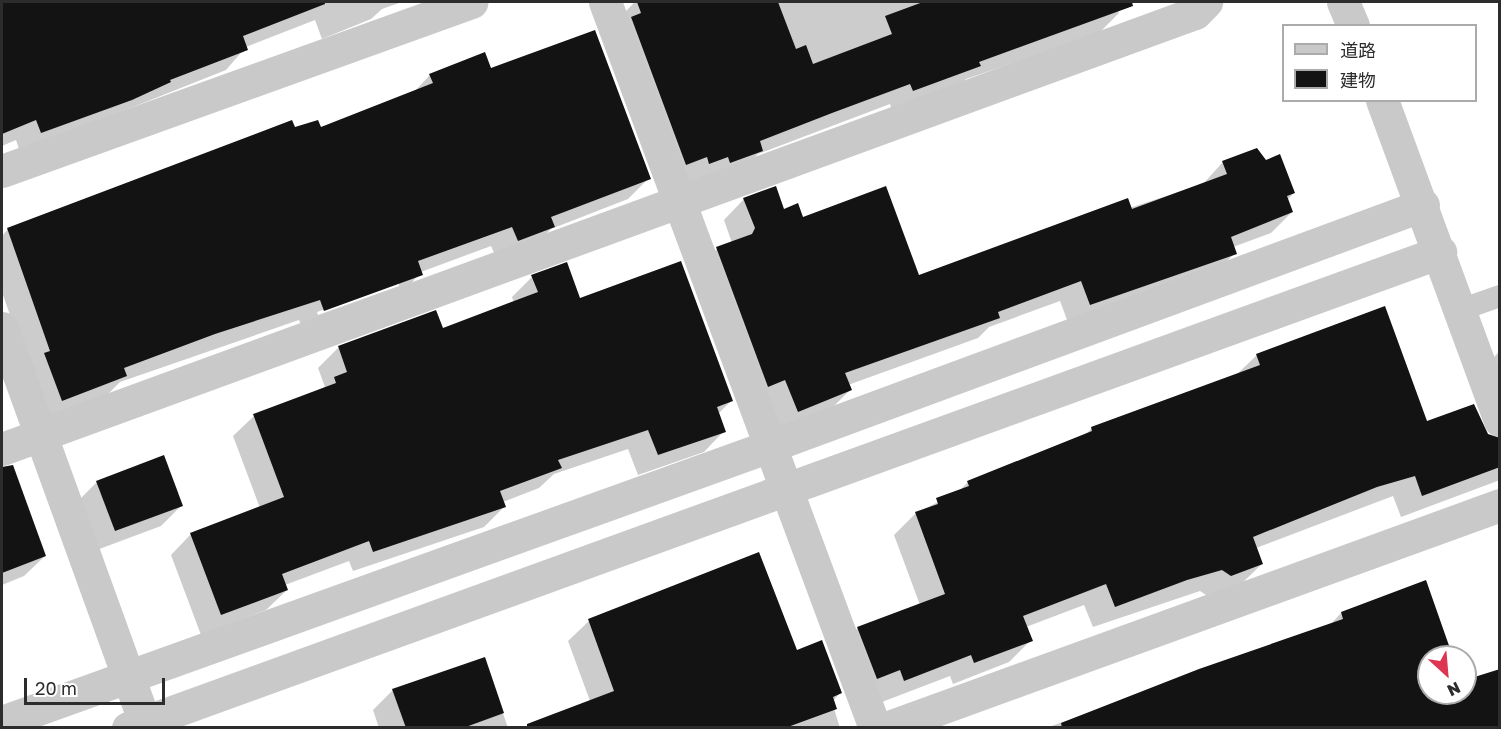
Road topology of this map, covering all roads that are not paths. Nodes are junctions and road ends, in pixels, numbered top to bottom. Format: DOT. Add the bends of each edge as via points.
graph roads {
  1 [pos="471,2"];
  2 [pos="605,2"];
  3 [pos="1206,2"];
  4 [pos="1343,2"];
  5 [pos="1352,24"];
  6 [pos="1383,102"];
  7 [pos="2,171"];
  8 [pos="680,203"];
  9 [pos="1423,205"];
  10 [pos="1440,252"];
  11 [pos="1500,296"];
  12 [pos="1460,310"];
  13 [pos="2,328"];
  14 [pos="1500,420"];
  15 [pos="41,434"];
  16 [pos="770,446"];
  17 [pos="2,448"];
  18 [pos="786,490"];
  19 [pos="1500,505"];
  20 [pos="129,676"];
  21 [pos="2,723"];
  22 [pos="140,725"];
  23 [pos="875,728"];
  24 [pos="886,728"];
  1 -- 7 [label="street"];
  2 -- 8 [label="street"];
  3 -- 8 [label="street" via="1195,13"];
  4 -- 5 [label="street"];
  6 -- 9 [label="street"];
  8 -- 15 [label="street"];
  8 -- 16 [label="street"];
  9 -- 10 [label="street"];
  9 -- 16 [label="street"];
  10 -- 12 [label="street"];
  10 -- 18 [label="street"];
  11 -- 12 [label="lane"];
  12 -- 14 [label="street"];
  13 -- 15 [label="street"];
  15 -- 17 [label="street"];
  15 -- 20 [label="street"];
  16 -- 18 [label="street"];
  16 -- 20 [label="street"];
  18 -- 22 [label="street"];
  18 -- 23 [label="street"];
  19 -- 24 [label="street"];
  20 -- 21 [label="street"];
  20 -- 22 [label="street"];
}
